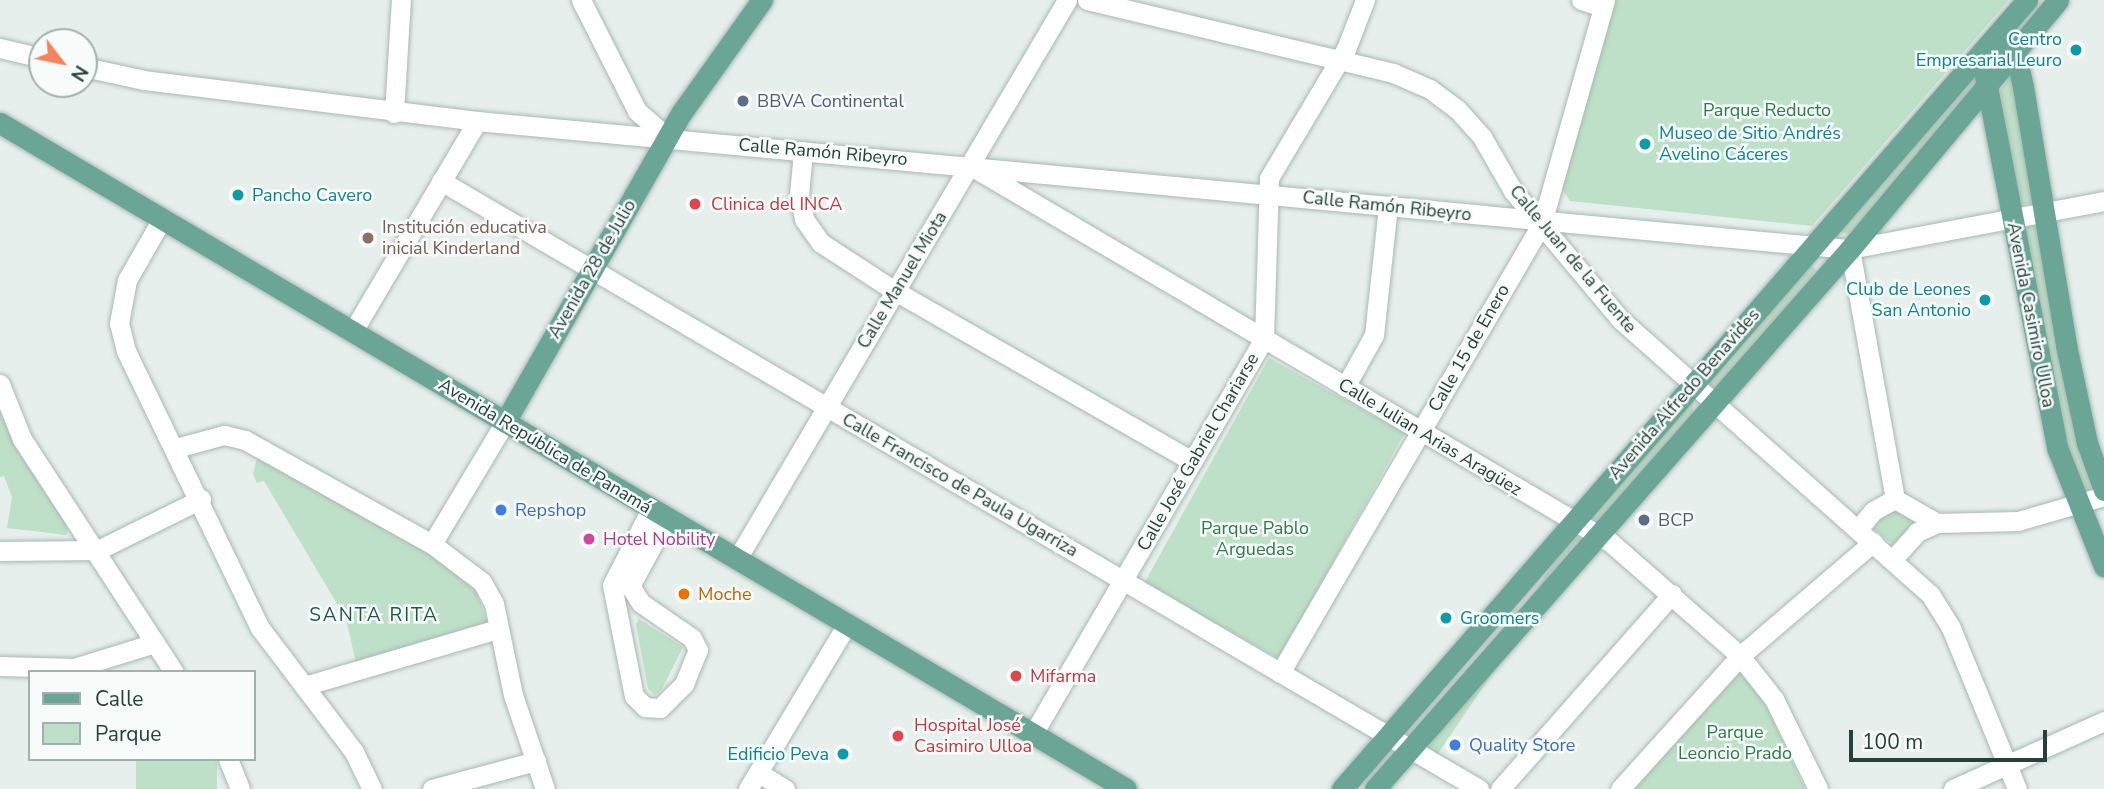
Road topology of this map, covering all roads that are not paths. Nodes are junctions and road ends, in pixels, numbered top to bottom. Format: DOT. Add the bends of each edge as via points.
graph roads {
  1 [pos="401,0"];
  2 [pos="581,0"];
  3 [pos="762,0"];
  4 [pos="1067,0"];
  5 [pos="1087,0"];
  6 [pos="1365,0"];
  7 [pos="1581,0"];
  8 [pos="2027,0"];
  9 [pos="2058,0"];
  10 [pos="1604,4"];
  11 [pos="1993,40"];
  12 [pos="0,48"];
  13 [pos="28,55"];
  14 [pos="2012,56"];
  15 [pos="1976,58"];
  16 [pos="1336,62"];
  17 [pos="98,70"];
  18 [pos="1988,83"];
  19 [pos="394,113"];
  20 [pos="477,121"];
  21 [pos="0,124"];
  22 [pos="667,137"];
  23 [pos="803,151"];
  24 [pos="969,164"];
  25 [pos="441,181"];
  26 [pos="1269,194"];
  27 [pos="2104,201"];
  28 [pos="1388,206"];
  29 [pos="2043,213"];
  30 [pos="2013,218"];
  31 [pos="162,219"];
  32 [pos="1542,223"];
  33 [pos="1814,243"];
  34 [pos="1850,249"];
  35 [pos="592,270"];
  36 [pos="895,291"];
  37 [pos="353,331"];
  38 [pos="1264,339"];
  39 [pos="0,384"];
  40 [pos="1345,387"];
  41 [pos="1692,387"];
  42 [pos="1713,405"];
  43 [pos="826,407"];
  44 [pos="505,422"];
  45 [pos="1420,432"];
  46 [pos="176,448"];
  47 [pos="1192,461"];
  48 [pos="2104,493"];
  49 [pos="201,499"];
  50 [pos="1895,499"];
  51 [pos="2078,507"];
  52 [pos="659,513"];
  53 [pos="1574,521"];
  54 [pos="1937,523"];
  55 [pos="81,526"];
  56 [pos="1858,529"];
  57 [pos="1599,536"];
  58 [pos="1873,542"];
  59 [pos="432,544"];
  60 [pos="98,550"];
  61 [pos="0,551"];
  62 [pos="60,552"];
  63 [pos="737,559"];
  64 [pos="1893,559"];
  65 [pos="2104,566"];
  66 [pos="1124,581"];
  67 [pos="621,583"];
  68 [pos="1672,594"];
  69 [pos="847,624"];
  70 [pos="498,629"];
  71 [pos="155,643"];
  72 [pos="1740,656"];
  73 [pos="0,666"];
  74 [pos="173,670"];
  75 [pos="1280,673"];
  76 [pos="304,686"];
  77 [pos="2104,721"];
  78 [pos="1033,734"];
  79 [pos="1388,736"];
  80 [pos="1410,748"];
  81 [pos="229,761"];
  82 [pos="536,761"];
  83 [pos="2006,762"];
  84 [pos="753,781"];
  85 [pos="240,789"];
  86 [pos="372,789"];
  87 [pos="432,789"];
  88 [pos="545,789"];
  89 [pos="785,789"];
  90 [pos="1126,789"];
  91 [pos="1342,789"];
  92 [pos="1375,789"];
  93 [pos="1479,789"];
  94 [pos="1500,789"];
  95 [pos="1620,789"];
  96 [pos="1818,789"];
  97 [pos="1953,789"];
  98 [pos="2017,789"];
  1 -- 19 [label="street"];
  2 -- 22 [label="street" via="638,111"];
  3 -- 22 [label="main road, Avenida 28 de Julio" via="710,67"];
  4 -- 24 [label="street, Calle Manuel Miota"];
  5 -- 16 [label="street, Calle Juan de la Fuente"];
  6 -- 16 [label="street, Calle José Gabriel Chariarse"];
  7 -- 10 [label="street"];
  8 -- 11 [label="main road, Avenida Alfredo Benavides"];
  9 -- 14 [label="main road, Avenida Alfredo Benavides"];
  10 -- 32 [label="street, Calle 15 de Enero"];
  11 -- 14 [label="main road, Avenida Casimiro Ulloa"];
  11 -- 15 [label="main road, Avenida Alfredo Benavides"];
  12 -- 13 [label="street"];
  14 -- 18 [label="main road, Avenida Alfredo Benavides"];
  14 -- 29 [label="main road, Avenida Casimiro Ulloa" via="2024,87"];
  15 -- 18 [label="main road, Avenida Casimiro Ulloa"];
  15 -- 33 [label="main road, Avenida Alfredo Benavides"];
  16 -- 26 [label="street, Calle José Gabriel Chariarse" via="1277,160"];
  16 -- 32 [label="street, Calle Juan de la Fuente" via="1393,73 1430,89 1457,109 1482,137 1513,191"];
  17 -- 19 [label="street, Calle Ramón Ribeyro"];
  18 -- 30 [label="main road, Avenida Casimiro Ulloa"];
  18 -- 34 [label="main road, Avenida Alfredo Benavides"];
  19 -- 20 [label="street, Calle Ramón Ribeyro"];
  20 -- 22 [label="street, Calle Ramón Ribeyro"];
  20 -- 25 [label="street"];
  21 -- 31 [label="main road, Avenida República de Panamá"];
  22 -- 23 [label="street, Calle Ramón Ribeyro"];
  22 -- 35 [label="main road, Avenida 28 de Julio"];
  23 -- 24 [label="street, Calle Ramón Ribeyro"];
  23 -- 36 [label="street" via="799,194 804,219 821,243"];
  24 -- 26 [label="street, Calle Ramón Ribeyro"];
  24 -- 36 [label="street, Calle Manuel Miota"];
  24 -- 38 [label="street, Calle Julian Arias Aragüez"];
  25 -- 35 [label="street, Calle Francisco de Paula Ugarriza"];
  25 -- 37 [label="street"];
  26 -- 28 [label="street, Calle Ramón Ribeyro"];
  26 -- 38 [label="street, Calle José Gabriel Chariarse"];
  27 -- 29 [label="street, Calle Ramón Ribeyro"];
  28 -- 32 [label="street, Calle Ramón Ribeyro"];
  28 -- 40 [label="street" via="1374,335"];
  29 -- 30 [label="street, Calle Ramón Ribeyro"];
  29 -- 48 [label="main road, Avenida Casimiro Ulloa" via="2087,443"];
  30 -- 34 [label="street, Calle Ramón Ribeyro"];
  30 -- 51 [label="main road, Avenida Casimiro Ulloa" via="2058,450"];
  31 -- 37 [label="main road, Avenida República de Panamá"];
  31 -- 46 [label="street" via="127,280 119,323 125,351"];
  32 -- 33 [label="street, Calle Ramón Ribeyro"];
  32 -- 41 [label="street, Calle Juan de la Fuente" via="1621,320"];
  32 -- 45 [label="street, Calle 15 de Enero"];
  33 -- 34 [label="street, Calle Ramón Ribeyro"];
  33 -- 41 [label="main road, Avenida Alfredo Benavides"];
  34 -- 42 [label="main road, Avenida Alfredo Benavides"];
  34 -- 50 [label="street"];
  35 -- 43 [label="street, Calle Francisco de Paula Ugarriza"];
  35 -- 44 [label="main road, Avenida 28 de Julio"];
  36 -- 43 [label="street, Calle Manuel Miota"];
  36 -- 47 [label="street"];
  37 -- 44 [label="main road, Avenida República de Panamá"];
  38 -- 40 [label="street, Calle Julian Arias Aragüez"];
  38 -- 47 [label="street, Calle José Gabriel Chariarse"];
  39 -- 55 [label="street" via="22,439"];
  40 -- 45 [label="street, Calle Julian Arias Aragüez"];
  41 -- 42 [label="street, Calle Juan de la Fuente"];
  41 -- 53 [label="main road, Avenida Alfredo Benavides"];
  42 -- 56 [label="street, Calle Juan de la Fuente"];
  42 -- 57 [label="main road, Avenida Alfredo Benavides"];
  43 -- 63 [label="street, Calle Manuel Miota"];
  43 -- 66 [label="street, Calle Francisco de Paula Ugarriza"];
  44 -- 52 [label="main road, Avenida República de Panamá"];
  44 -- 59 [label="street, Avenida 28 de Julio"];
  45 -- 53 [label="street, Calle Julian Arias Aragüez"];
  45 -- 75 [label="street, Calle 15 de Enero"];
  46 -- 49 [label="street"];
  46 -- 59 [label="street" via="224,435 245,440"];
  47 -- 66 [label="street, Calle José Gabriel Chariarse"];
  48 -- 51 [label="street"];
  49 -- 60 [label="street"];
  49 -- 76 [label="street" via="260,628"];
  50 -- 54 [label="street"];
  50 -- 56 [label="street" via="1874,511"];
  51 -- 54 [label="street" via="2018,522"];
  51 -- 65 [label="main road, Avenida Casimiro Ulloa"];
  52 -- 63 [label="main road, Avenida República de Panamá"];
  52 -- 67 [label="street"];
  53 -- 57 [label="street, Calle Julian Arias Aragüez"];
  53 -- 79 [label="main road, Avenida Alfredo Benavides"];
  54 -- 64 [label="street" via="1917,532"];
  55 -- 60 [label="street"];
  55 -- 62 [label="street" via="75,542"];
  56 -- 58 [label="street, Calle Juan de la Fuente"];
  57 -- 68 [label="street, Calle Julian Arias Aragüez"];
  57 -- 80 [label="main road, Avenida Alfredo Benavides"];
  58 -- 64 [label="street, Calle Juan de la Fuente"];
  58 -- 72 [label="street"];
  59 -- 70 [label="street" via="482,582 494,604"];
  60 -- 62 [label="street"];
  60 -- 71 [label="street"];
  61 -- 62 [label="street"];
  63 -- 69 [label="main road, Avenida República de Panamá"];
  64 -- 83 [label="street, Calle Juan de la Fuente" via="1942,611"];
  66 -- 75 [label="street, Calle Francisco de Paula Ugarriza"];
  66 -- 78 [label="street, Calle José Gabriel Chariarse"];
  67 -- 67 [label="street" via="634,696 645,707 660,708 684,684 698,650 692,638 641,603"];
  68 -- 72 [label="street, Calle Julian Arias Aragüez"];
  68 -- 94 [label="street"];
  69 -- 78 [label="main road, Avenida República de Panamá"];
  69 -- 84 [label="street"];
  70 -- 76 [label="street"];
  70 -- 82 [label="street"];
  71 -- 73 [label="street" via="74,668"];
  71 -- 74 [label="street"];
  72 -- 95 [label="street"];
  72 -- 96 [label="street, Calle Julian Arias Aragüez" via="1774,699"];
  75 -- 79 [label="street, Calle Francisco de Paula Ugarriza"];
  76 -- 86 [label="street" via="354,752"];
  77 -- 83 [label="street"];
  78 -- 90 [label="main road, Avenida República de Panamá"];
  79 -- 80 [label="street, Calle Francisco de Paula Ugarriza"];
  79 -- 91 [label="main road, Avenida Alfredo Benavides"];
  80 -- 92 [label="main road, Avenida Alfredo Benavides"];
  80 -- 93 [label="street, Calle Francisco de Paula Ugarriza"];
  81 -- 85 [label="street"];
  82 -- 87 [label="street"];
  82 -- 88 [label="street"];
  83 -- 97 [label="street"];
  83 -- 98 [label="street, Calle Juan de la Fuente"];
  84 -- 89 [label="street"];
}
